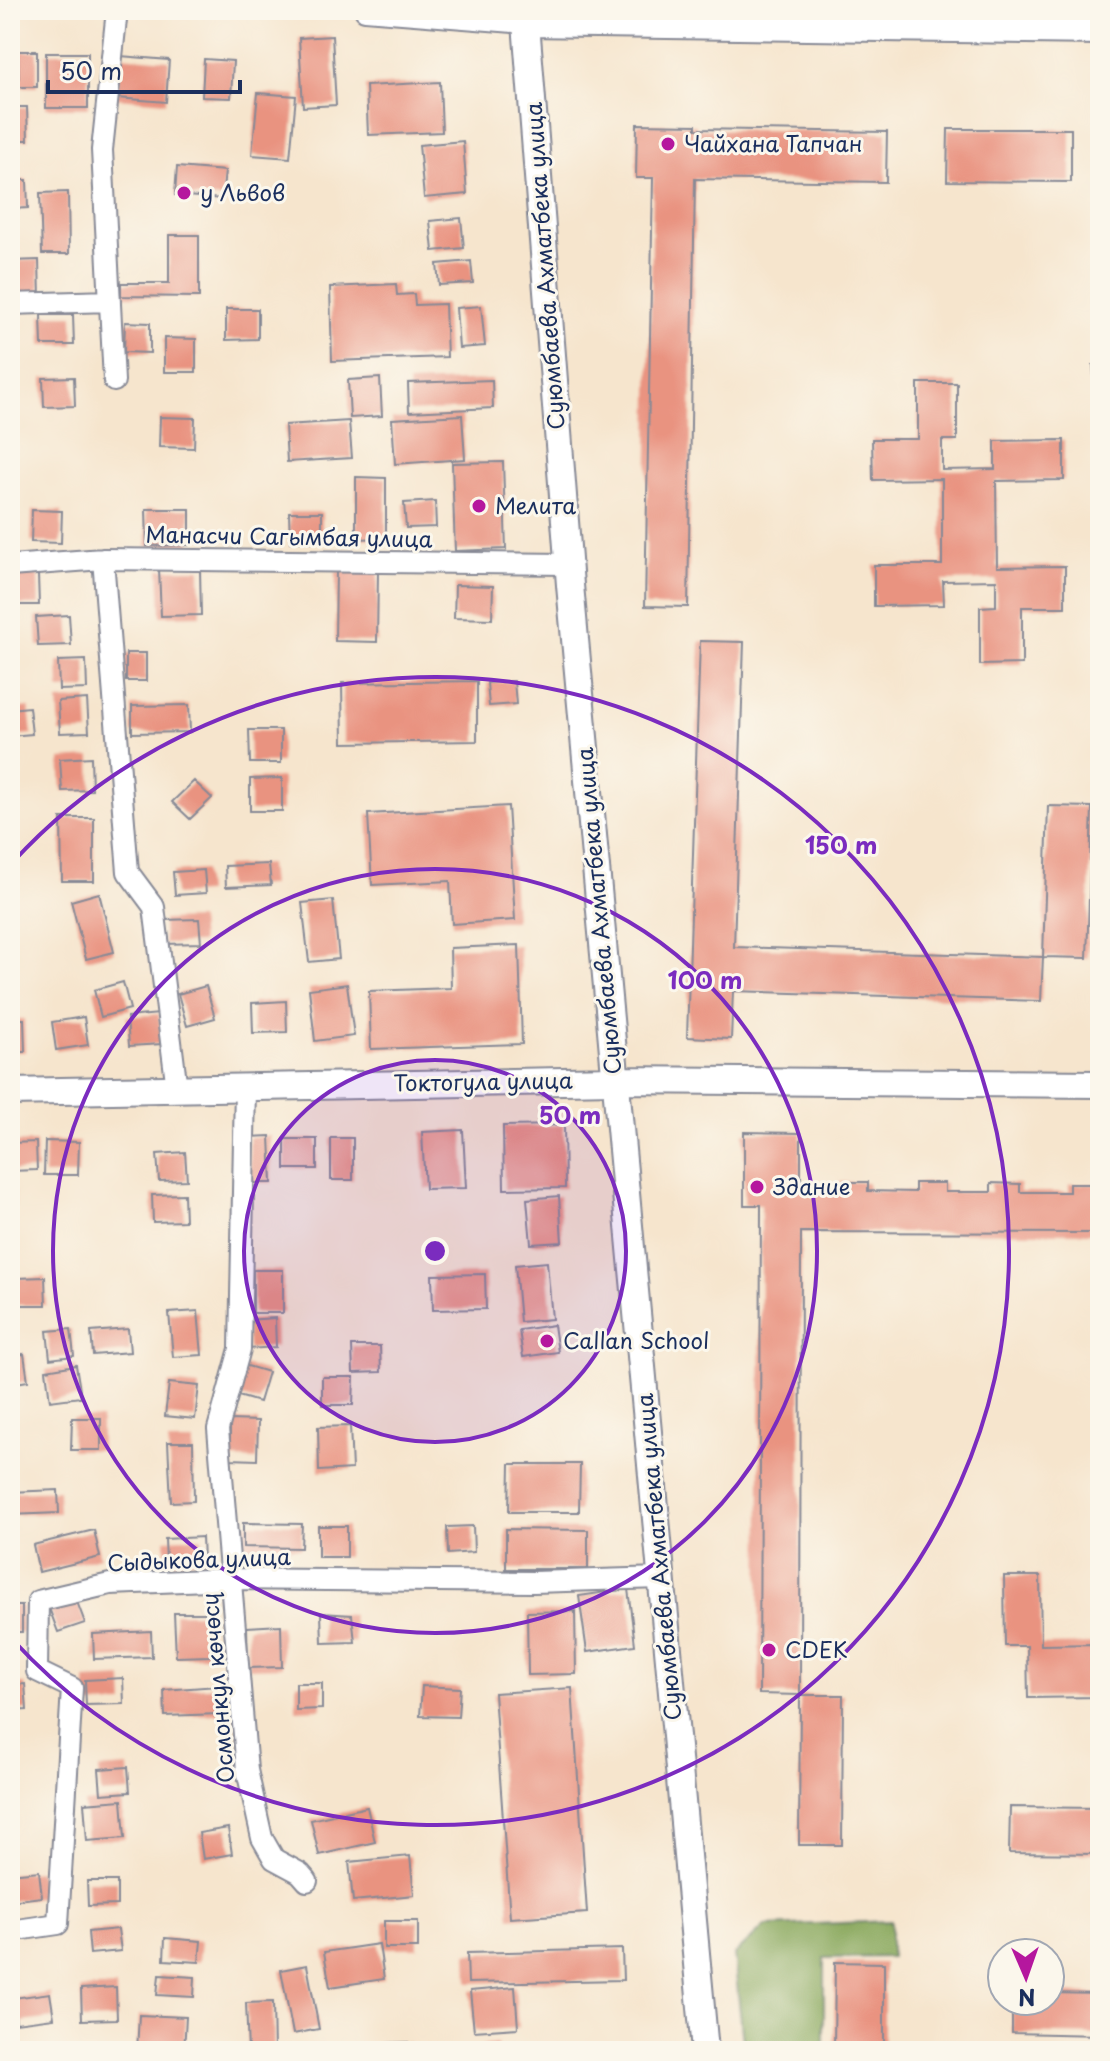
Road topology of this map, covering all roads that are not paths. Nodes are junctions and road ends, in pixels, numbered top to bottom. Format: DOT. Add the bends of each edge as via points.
graph roads {
  1 [pos="117,10"];
  2 [pos="365,10"];
  3 [pos="525,16"];
  4 [pos="1100,31"];
  5 [pos="110,301"];
  6 [pos="10,304"];
  7 [pos="114,381"];
  8 [pos="103,559"];
  9 [pos="568,564"];
  10 [pos="10,566"];
  11 [pos="614,1080"];
  12 [pos="1100,1084"];
  13 [pos="245,1087"];
  14 [pos="177,1089"];
  15 [pos="10,1092"];
  16 [pos="661,1578"];
  17 [pos="232,1579"];
  18 [pos="307,1881"];
  19 [pos="10,1931"];
  20 [pos="705,2051"];
  1 -- 5 [label="street" via="102,150"];
  2 -- 3 [label="street"];
  3 -- 4 [label="street"];
  3 -- 9 [label="street, Суюмбаева Ахматбека улица"];
  5 -- 6 [label="street"];
  5 -- 7 [label="street"];
  8 -- 9 [label="street, Манасчи Сагымбая улица"];
  8 -- 10 [label="street, Манасчи Сагымбая улица"];
  8 -- 14 [label="street" via="128,872 154,907"];
  9 -- 11 [label="street, Суюмбаева Ахматбека улица"];
  11 -- 12 [label="street, Токтогула улица"];
  11 -- 13 [label="street, Токтогула улица"];
  11 -- 16 [label="street, Суюмбаева Ахматбека улица"];
  13 -- 14 [label="street, Токтогула улица"];
  13 -- 17 [label="street, Осмонкул көчөсү" via="240,1349 218,1429"];
  14 -- 15 [label="street, Токтогула улица"];
  16 -- 17 [label="street, Сыдыкова улица"];
  16 -- 20 [label="street, Суюмбаева Ахматбека улица"];
  17 -- 18 [label="street, Осмонкул көчөсү" via="247,1770 262,1838 274,1859"];
  17 -- 19 [label="street, Сыдыкова улица" via="110,1584 38,1601 37,1671 72,1688 58,1924"];
}
